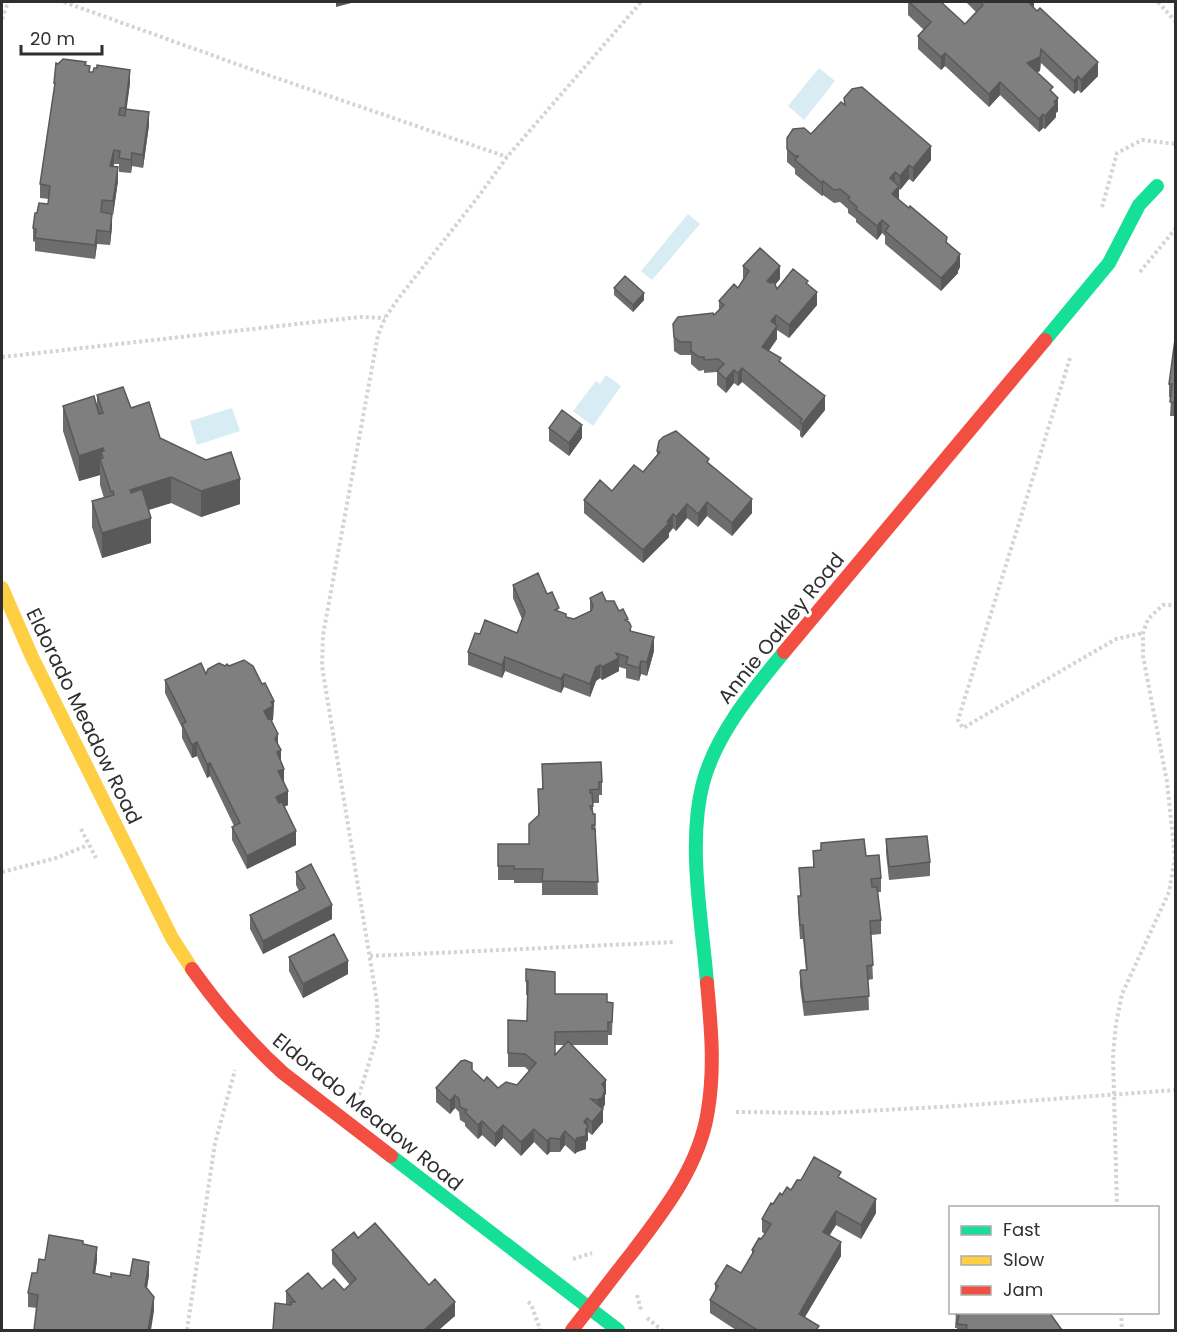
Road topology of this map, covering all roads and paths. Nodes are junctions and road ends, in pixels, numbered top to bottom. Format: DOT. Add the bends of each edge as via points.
graph roads {
  1 [pos="8,2"];
  2 [pos="64,2"];
  3 [pos="641,2"];
  4 [pos="1158,2"];
  5 [pos="2,19"];
  6 [pos="1176,22"];
  7 [pos="1176,144"];
  8 [pos="507,157"];
  9 [pos="1157,186"];
  10 [pos="1101,210"];
  11 [pos="1176,228"];
  12 [pos="1133,280"];
  13 [pos="385,318"];
  14 [pos="2,357"];
  15 [pos="1064,362"];
  16 [pos="2,588"];
  17 [pos="1176,605"];
  18 [pos="1143,633"];
  19 [pos="118,829"];
  20 [pos="2,872"];
  21 [pos="674,931"];
  22 [pos="703,940"];
  23 [pos="675,942"];
  24 [pos="675,953"];
  25 [pos="370,956"];
  26 [pos="235,1069"];
  27 [pos="1176,1090"];
  28 [pos="349,1091"];
  29 [pos="1113,1094"];
  30 [pos="737,1101"];
  31 [pos="708,1112"];
  32 [pos="738,1112"];
  33 [pos="734,1122"];
  34 [pos="1117,1206"];
  35 [pos="595,1252"];
  36 [pos="566,1256"];
  37 [pos="642,1286"];
  38 [pos="589,1308"];
  39 [pos="1121,1314"];
  40 [pos="187,1330"];
  41 [pos="572,1330"];
  42 [pos="618,1330"];
  43 [pos="663,1330"];
  44 [pos="1122,1330"];
  1 -- 5 [label="path"];
  2 -- 8 [label="path"];
  3 -- 8 [label="path"];
  4 -- 6 [label="path"];
  7 -- 10 [label="path" via="1142,140 1117,153"];
  8 -- 13 [label="path"];
  9 -- 22 [label="street, Annie Oakley Road" via="1139,205 1108,263 747,696 729,724 707,773 698,816 696,855"];
  11 -- 12 [label="path"];
  13 -- 14 [label="path" via="360,317"];
  13 -- 25 [label="path" via="378,335 322,651"];
  15 -- 18 [label="path" via="1072,352 958,720 963,728 1116,639"];
  16 -- 19 [label="street, Eldorado Meadow Road"];
  17 -- 18 [label="path" via="1163,605 1148,619"];
  18 -- 29 [label="path" via="1143,656 1167,782 1175,858 1169,892 1122,994 1113,1055"];
  19 -- 20 [label="path" via="81,849"];
  19 -- 38 [label="street, Eldorado Meadow Road" via="172,938 212,997 255,1047 292,1081"];
  21 -- 23 [label="path"];
  22 -- 23 [label="path"];
  22 -- 31 [label="street, Annie Oakley Road" via="713,1054"];
  23 -- 24 [label="path"];
  23 -- 25 [label="path"];
  25 -- 28 [label="path" via="378,1034 357,1099"];
  26 -- 40 [label="path" via="215,1143"];
  27 -- 29 [label="path"];
  29 -- 32 [label="path" via="828,1113"];
  29 -- 34 [label="path"];
  30 -- 32 [label="path"];
  31 -- 32 [label="path"];
  31 -- 38 [label="street, Annie Oakley Road" via="682,1182"];
  32 -- 33 [label="path"];
  35 -- 36 [label="path" via="574,1260"];
  37 -- 43 [label="path" via="636,1296 643,1315"];
  38 -- 41 [label="street, Annie Oakley Road"];
  38 -- 42 [label="street, Eldorado Meadow Road"];
  39 -- 44 [label="path"];
}
